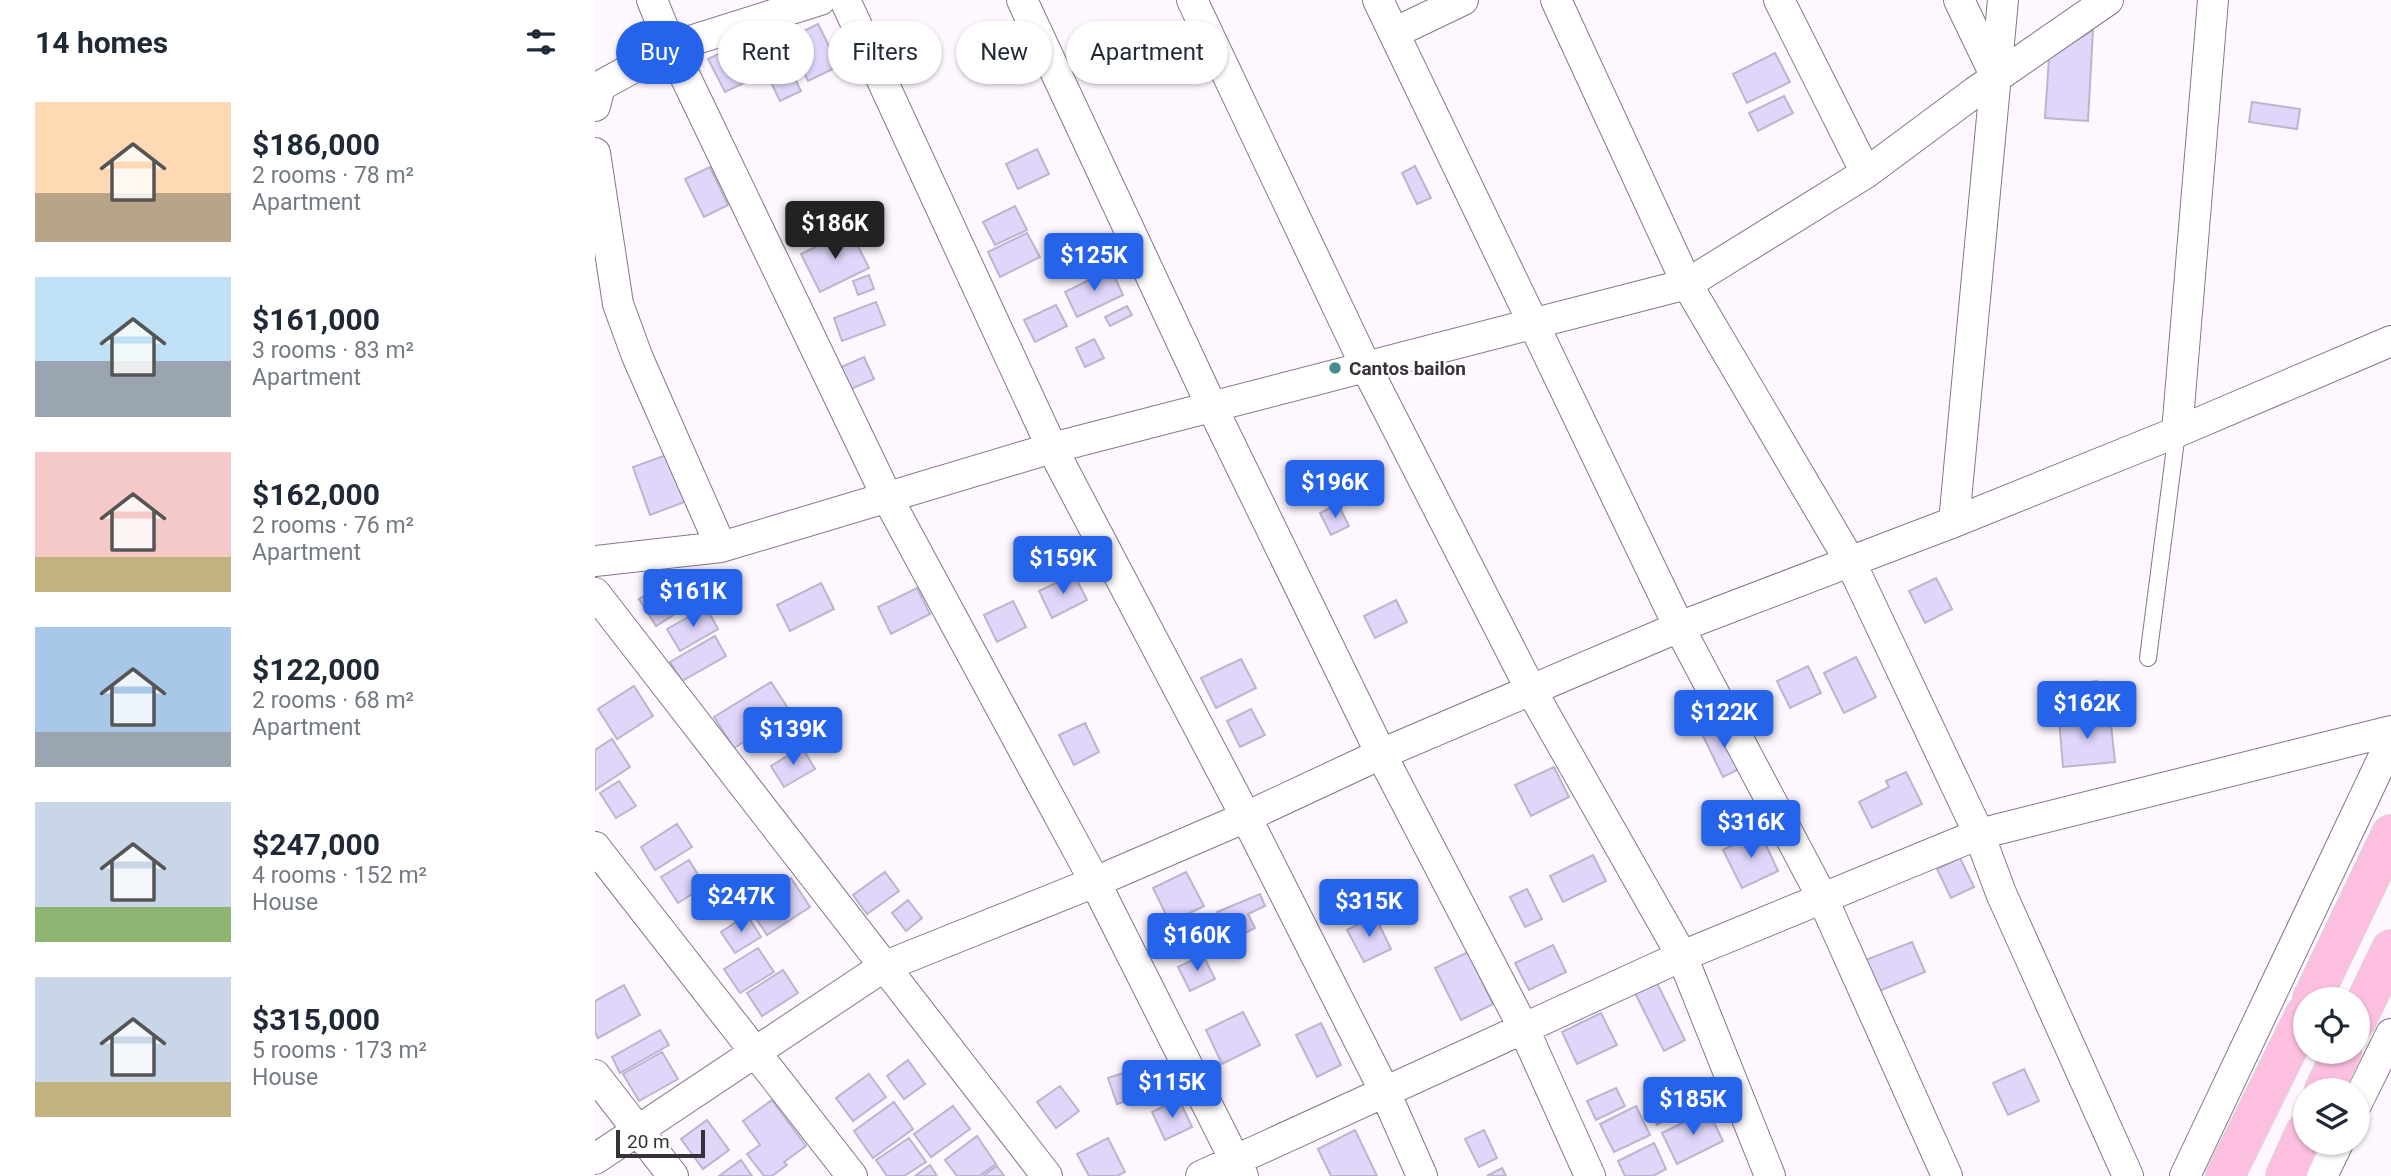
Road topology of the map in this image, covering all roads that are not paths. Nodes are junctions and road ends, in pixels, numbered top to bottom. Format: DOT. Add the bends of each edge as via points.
graph roads {
  1 [pos="652,0"];
  2 [pos="820,0"];
  3 [pos="845,0"];
  4 [pos="1022,0"];
  5 [pos="1192,0"];
  6 [pos="1378,0"];
  7 [pos="1463,0"];
  8 [pos="1556,0"];
  9 [pos="1779,0"];
  10 [pos="1959,0"];
  11 [pos="2003,0"];
  12 [pos="2108,0"];
  13 [pos="2213,0"];
  14 [pos="660,21"];
  15 [pos="1394,33"];
  16 [pos="704,37"];
  17 [pos="616,77"];
  18 [pos="1996,78"];
  19 [pos="689,84"];
  20 [pos="595,106"];
  21 [pos="595,153"];
  22 [pos="1866,173"];
  23 [pos="1686,284"];
  24 [pos="1534,324"];
  25 [pos="2391,341"];
  26 [pos="1366,367"];
  27 [pos="1212,407"];
  28 [pos="2177,432"];
  29 [pos="1052,449"];
  30 [pos="887,497"];
  31 [pos="1954,522"];
  32 [pos="721,547"];
  33 [pos="595,561"];
  34 [pos="1851,563"];
  35 [pos="595,593"];
  36 [pos="1679,627"];
  37 [pos="2148,658"];
  38 [pos="1531,690"];
  39 [pos="2391,731"];
  40 [pos="2391,741"];
  41 [pos="1381,754"];
  42 [pos="1246,817"];
  43 [pos="1979,834"];
  44 [pos="2391,834"];
  45 [pos="595,847"];
  46 [pos="1095,882"];
  47 [pos="1822,897"];
  48 [pos="2391,949"];
  49 [pos="1682,956"];
  50 [pos="883,967"];
  51 [pos="2318,987"];
  52 [pos="2370,993"];
  53 [pos="1523,1027"];
  54 [pos="2391,1034"];
  55 [pos="2293,1038"];
  56 [pos="757,1053"];
  57 [pos="595,1075"];
  58 [pos="2369,1078"];
  59 [pos="1385,1092"];
  60 [pos="638,1131"];
  61 [pos="2295,1155"];
  62 [pos="2332,1155"];
  63 [pos="595,1159"];
  64 [pos="1239,1167"];
  65 [pos="673,1176"];
  66 [pos="852,1176"];
  67 [pos="1047,1176"];
  68 [pos="1201,1176"];
  69 [pos="1422,1176"];
  70 [pos="1590,1176"];
  71 [pos="1770,1176"];
  72 [pos="1947,1176"];
  73 [pos="2128,1176"];
  74 [pos="2185,1176"];
  75 [pos="2225,1176"];
  76 [pos="2285,1176"];
  77 [pos="2322,1176"];
  1 -- 14 [label="street"];
  2 -- 16 [label="street"];
  3 -- 29 [label="street"];
  4 -- 27 [label="street"];
  5 -- 26 [label="street"];
  6 -- 15 [label="street"];
  7 -- 15 [label="street"];
  8 -- 23 [label="street"];
  9 -- 22 [label="street"];
  10 -- 18 [label="street"];
  11 -- 18 [label="street"];
  12 -- 18 [label="street"];
  13 -- 28 [label="street"];
  15 -- 24 [label="street"];
  17 -- 20 [label="street" via="600,86"];
  18 -- 22 [label="street"];
  18 -- 31 [label="street"];
  19 -- 30 [label="street"];
  21 -- 32 [label="street" via="618,303"];
  22 -- 23 [label="street"];
  23 -- 24 [label="street"];
  23 -- 34 [label="street"];
  24 -- 26 [label="street"];
  24 -- 36 [label="street"];
  25 -- 28 [label="street"];
  26 -- 27 [label="street"];
  26 -- 38 [label="street"];
  27 -- 29 [label="street"];
  27 -- 41 [label="street"];
  28 -- 31 [label="street"];
  28 -- 37 [label="lane"];
  29 -- 30 [label="street"];
  29 -- 42 [label="street"];
  30 -- 32 [label="street"];
  30 -- 46 [label="street"];
  31 -- 34 [label="street"];
  32 -- 33 [label="street"];
  34 -- 36 [label="street"];
  34 -- 43 [label="street"];
  35 -- 50 [label="street"];
  36 -- 38 [label="street"];
  36 -- 47 [label="street"];
  38 -- 41 [label="street"];
  38 -- 49 [label="street"];
  39 -- 43 [label="street"];
  40 -- 74 [label="street"];
  41 -- 42 [label="street"];
  41 -- 53 [label="street"];
  42 -- 46 [label="street"];
  42 -- 59 [label="street"];
  43 -- 47 [label="street"];
  43 -- 73 [label="street"];
  44 -- 51 [label="highway"];
  45 -- 56 [label="street"];
  46 -- 50 [label="street"];
  46 -- 64 [label="street"];
  47 -- 49 [label="street"];
  47 -- 72 [label="street"];
  48 -- 52 [label="highway"];
  49 -- 53 [label="street"];
  49 -- 71 [label="street"];
  50 -- 56 [label="street"];
  50 -- 67 [label="street"];
  53 -- 59 [label="street"];
  53 -- 70 [label="street"];
  54 -- 58 [label="street"];
  55 -- 75 [label="highway"];
  56 -- 60 [label="street"];
  56 -- 66 [label="street"];
  57 -- 60 [label="street"];
  59 -- 64 [label="street"];
  59 -- 69 [label="street"];
  60 -- 63 [label="street"];
  60 -- 65 [label="street"];
  61 -- 76 [label="highway"];
  62 -- 77 [label="street"];
  64 -- 68 [label="street"];
}
